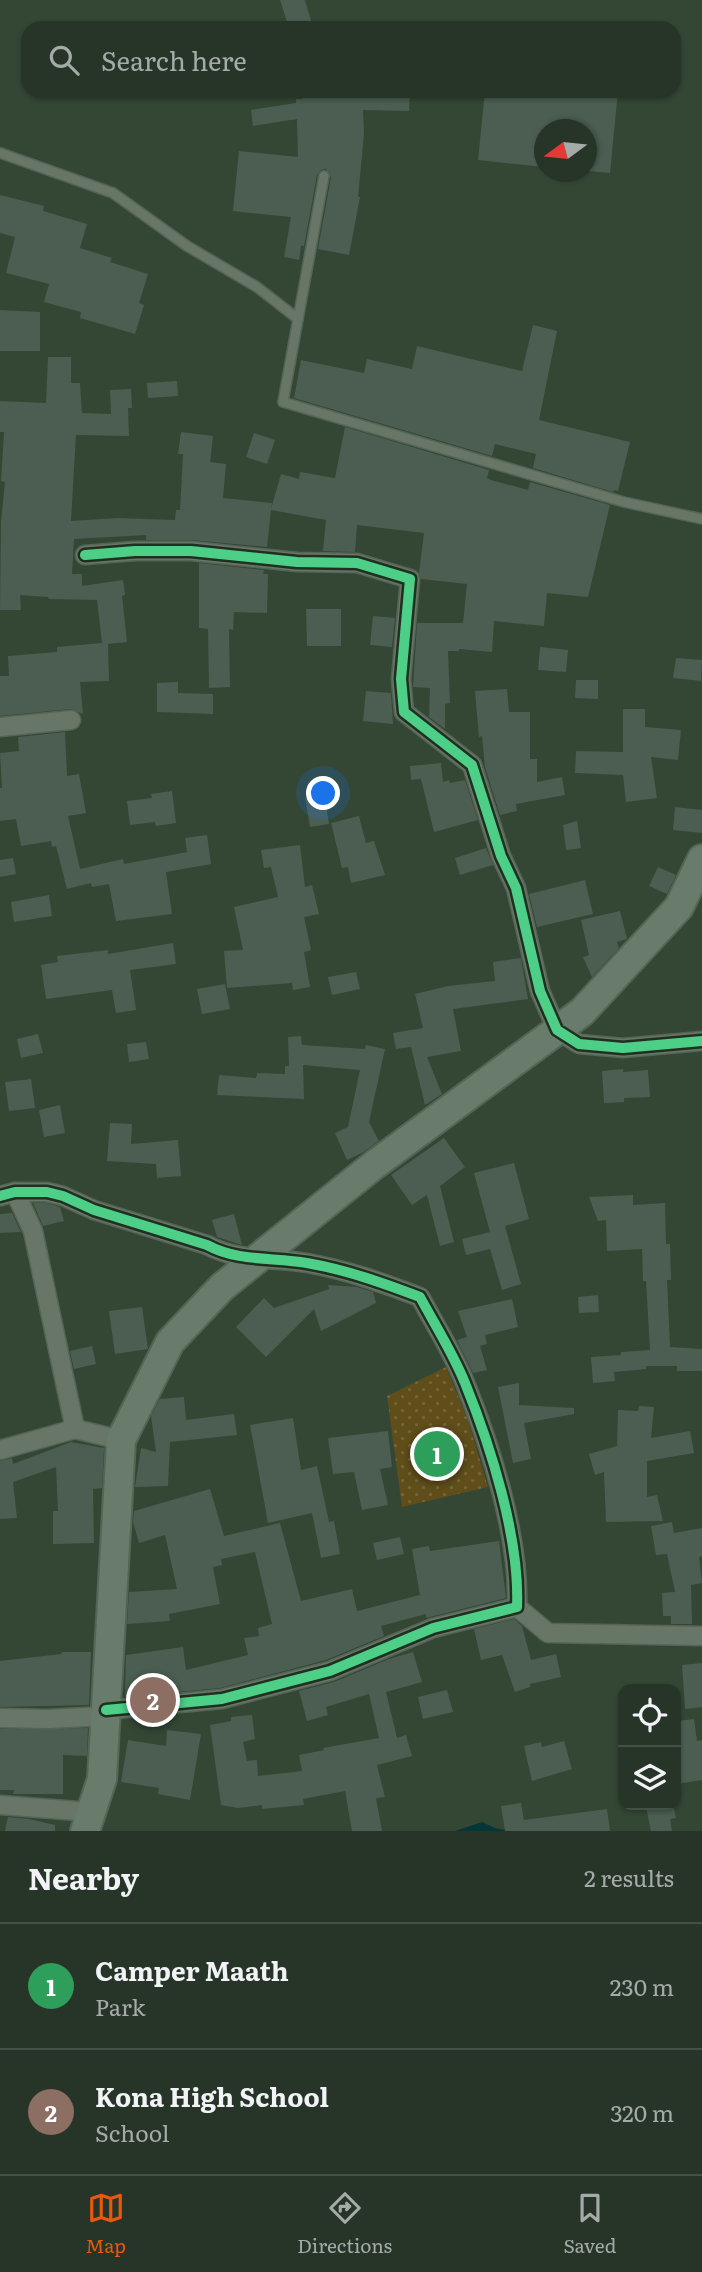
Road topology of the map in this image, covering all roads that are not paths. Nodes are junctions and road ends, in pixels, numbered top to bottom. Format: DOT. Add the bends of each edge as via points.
graph roads {
  1 [pos="0,153"];
  2 [pos="324,176"];
  3 [pos="298,319"];
  4 [pos="702,519"];
  5 [pos="85,555"];
  6 [pos="71,720"];
  7 [pos="0,727"];
  8 [pos="702,859"];
  9 [pos="557,1030"];
  10 [pos="702,1041"];
  11 [pos="7,1194"];
  12 [pos="257,1259"];
  13 [pos="75,1429"];
  14 [pos="121,1440"];
  15 [pos="0,1450"];
  16 [pos="517,1607"];
  17 [pos="702,1636"];
  18 [pos="106,1713"];
  19 [pos="0,1718"];
  20 [pos="0,1805"];
  21 [pos="88,1821"];
  1 -- 3 [label="lane" via="113,193"];
  2 -- 3 [label="lane"];
  3 -- 4 [label="lane" via="283,401 602,495"];
  5 -- 9 [label="street" via="191,551 357,563 410,579 401,679 404,712 472,765 516,888 540,991"];
  6 -- 7 [label="street"];
  8 -- 9 [label="main road" via="679,907 582,1012"];
  9 -- 10 [label="street" via="579,1044 623,1048"];
  9 -- 12 [label="main road" via="373,1165"];
  11 -- 12 [label="street" via="63,1196 225,1255"];
  11 -- 13 [label="street" via="33,1231"];
  12 -- 14 [label="main road" via="222,1287 170,1342"];
  12 -- 16 [label="street" via="362,1275 420,1297 464,1382 502,1492 518,1586"];
  13 -- 14 [label="street"];
  13 -- 15 [label="street"];
  14 -- 18 [label="main road"];
  16 -- 17 [label="street" via="548,1633"];
  16 -- 18 [label="street" via="433,1628 330,1671 222,1699"];
  18 -- 19 [label="street"];
  18 -- 21 [label="main road" via="102,1779"];
  20 -- 21 [label="street"];
}
